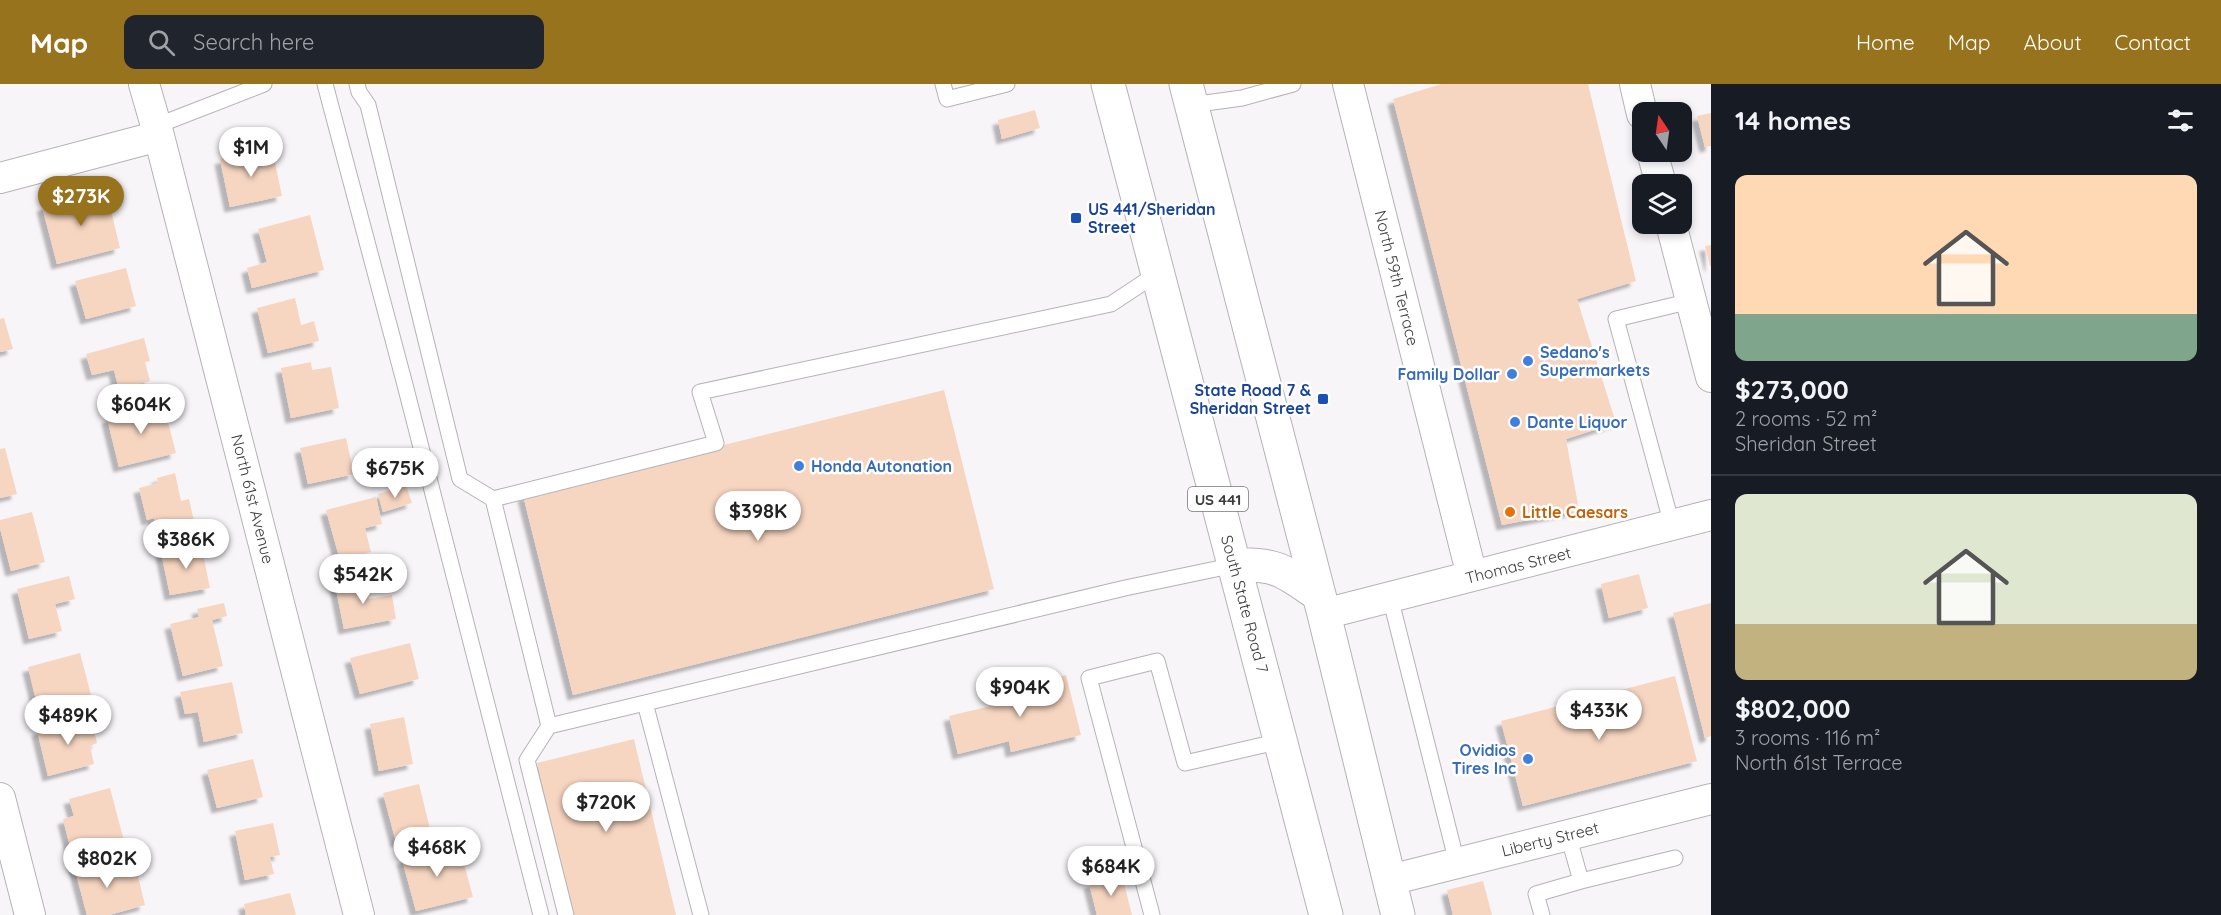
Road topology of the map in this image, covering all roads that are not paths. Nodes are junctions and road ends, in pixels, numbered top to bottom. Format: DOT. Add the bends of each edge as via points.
graph roads {
  1 [pos="144,84"];
  2 [pos="264,84"];
  3 [pos="325,84"];
  4 [pos="357,84"];
  5 [pos="943,84"];
  6 [pos="1007,84"];
  7 [pos="1107,84"];
  8 [pos="1293,84"];
  9 [pos="1348,84"];
  10 [pos="1635,84"];
  11 [pos="979,87"];
  12 [pos="1189,95"];
  13 [pos="1639,102"];
  14 [pos="158,131"];
  15 [pos="0,178"];
  16 [pos="1674,234"];
  17 [pos="1158,273"];
  18 [pos="1691,302"];
  19 [pos="1711,377"];
  20 [pos="493,499"];
  21 [pos="1711,516"];
  22 [pos="1672,525"];
  23 [pos="1235,565"];
  24 [pos="1472,576"];
  25 [pos="1390,597"];
  26 [pos="1322,604"];
  27 [pos="645,703"];
  28 [pos="549,726"];
  29 [pos="1281,741"];
  30 [pos="0,798"];
  31 [pos="1711,799"];
  32 [pos="1568,835"];
  33 [pos="1675,858"];
  34 [pos="1457,863"];
  35 [pos="1390,880"];
  36 [pos="1581,881"];
  37 [pos="30,915"];
  38 [pos="359,915"];
  39 [pos="542,915"];
  40 [pos="566,915"];
  41 [pos="701,915"];
  42 [pos="1152,915"];
  43 [pos="1326,915"];
  44 [pos="1398,915"];
  45 [pos="1542,915"];
  1 -- 14 [label="street, North 61st Avenue"];
  2 -- 14 [label="lane"];
  3 -- 39 [label="lane"];
  4 -- 20 [label="lane" via="368,105 460,479"];
  5 -- 11 [label="lane" via="947,99"];
  6 -- 11 [label="lane"];
  7 -- 17 [label="main road, South State Road 7 / US 441"];
  8 -- 12 [label="lane" via="1242,98"];
  9 -- 24 [label="street, North 59th Terrace"];
  10 -- 13 [label="street"];
  12 -- 26 [label="main road"];
  14 -- 15 [label="street"];
  14 -- 38 [label="street, North 61st Avenue"];
  16 -- 18 [label="street"];
  17 -- 20 [label="lane" via="1111,304 700,392 716,442"];
  17 -- 23 [label="main road, South State Road 7 / US 441"];
  18 -- 19 [label="street"];
  18 -- 22 [label="lane" via="1616,319"];
  20 -- 28 [label="lane"];
  21 -- 22 [label="street, Thomas Street"];
  22 -- 24 [label="street, Thomas Street"];
  23 -- 26 [label="main road" via="1260,564 1282,570"];
  23 -- 27 [label="lane"];
  23 -- 29 [label="main road, South State Road 7 / US 441"];
  24 -- 25 [label="street, Thomas Street"];
  25 -- 26 [label="street, Thomas Street"];
  25 -- 34 [label="lane"];
  26 -- 35 [label="main road"];
  27 -- 28 [label="lane"];
  27 -- 41 [label="lane"];
  28 -- 40 [label="lane" via="527,760"];
  29 -- 42 [label="lane" via="1185,763 1158,661 1089,678"];
  29 -- 43 [label="main road, South State Road 7 / US 441"];
  30 -- 37 [label="street"];
  31 -- 32 [label="street, Liberty Street"];
  32 -- 34 [label="street, Liberty Street"];
  32 -- 36 [label="lane"];
  33 -- 36 [label="lane"];
  34 -- 35 [label="street, Liberty Street"];
  35 -- 44 [label="main road"];
  36 -- 45 [label="lane" via="1536,894"];
}
